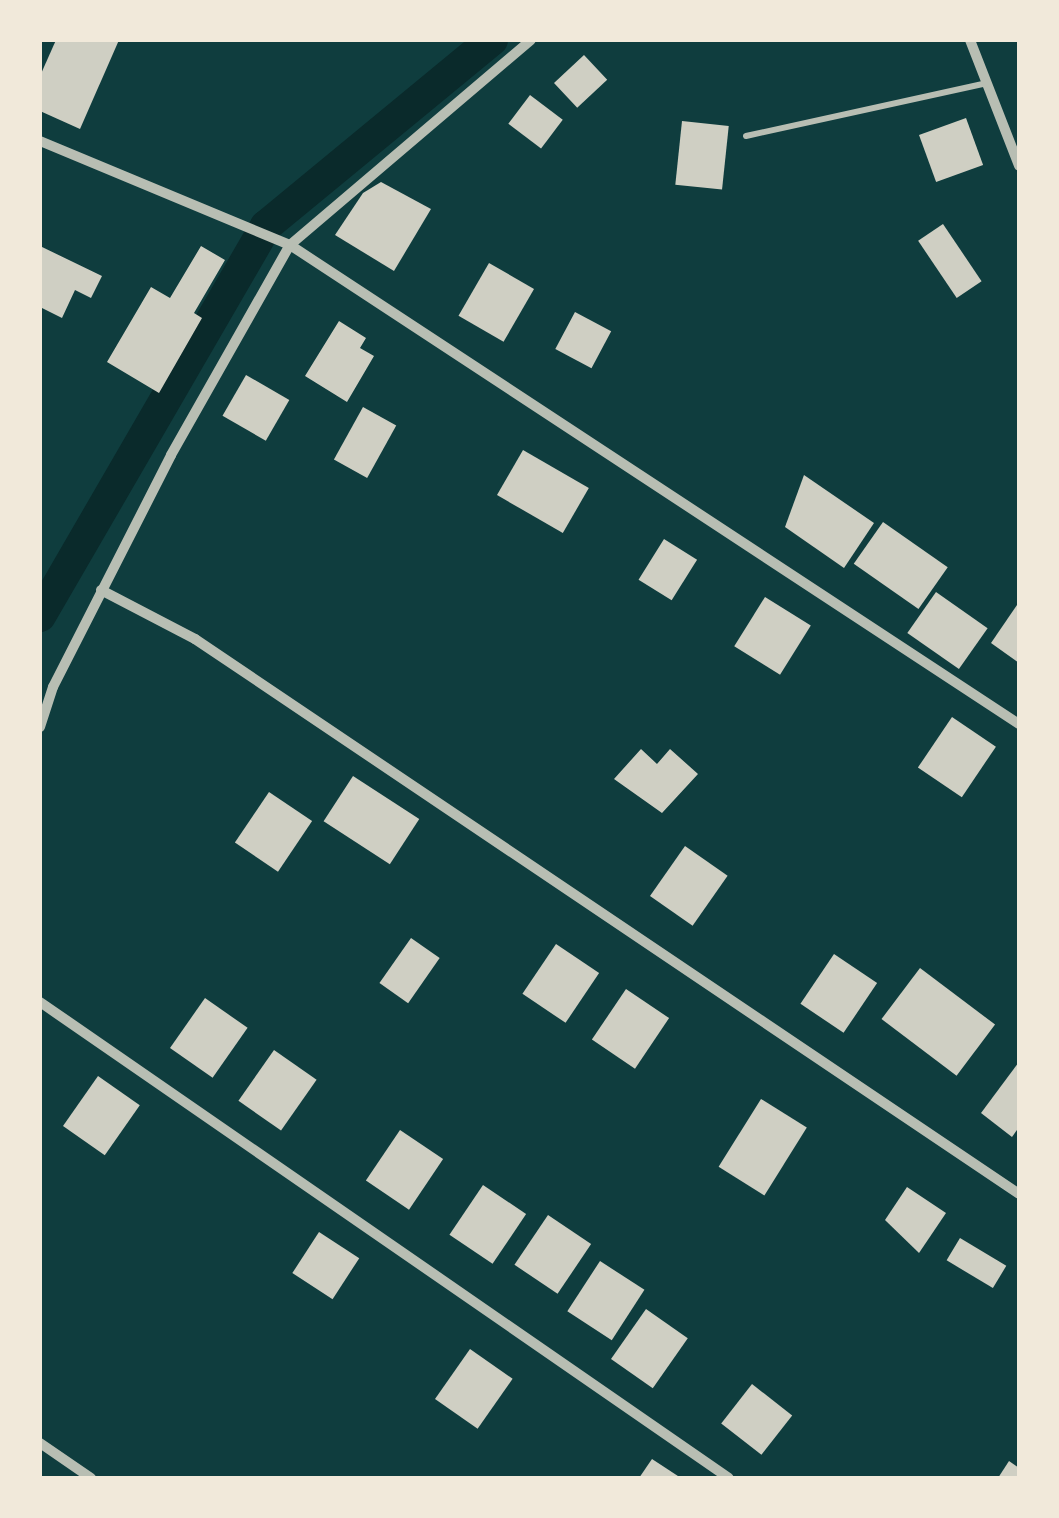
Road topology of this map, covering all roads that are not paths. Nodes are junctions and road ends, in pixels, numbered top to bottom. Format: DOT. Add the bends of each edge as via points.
graph roads {
  1 [pos="531,40"];
  2 [pos="970,40"];
  3 [pos="986,83"];
  4 [pos="746,136"];
  5 [pos="40,141"];
  6 [pos="1019,166"];
  7 [pos="290,245"];
  8 [pos="101,590"];
  9 [pos="1019,724"];
  10 [pos="40,727"];
  11 [pos="40,1002"];
  12 [pos="1019,1194"];
  13 [pos="40,1444"];
  14 [pos="92,1478"];
  15 [pos="729,1478"];
  1 -- 7 [label="street"];
  2 -- 3 [label="street"];
  3 -- 4 [label="lane"];
  3 -- 6 [label="street"];
  5 -- 7 [label="street"];
  7 -- 8 [label="street"];
  7 -- 9 [label="street"];
  8 -- 10 [label="street"];
  8 -- 12 [label="street" via="195,639"];
  11 -- 15 [label="street"];
  13 -- 14 [label="street"];
}
